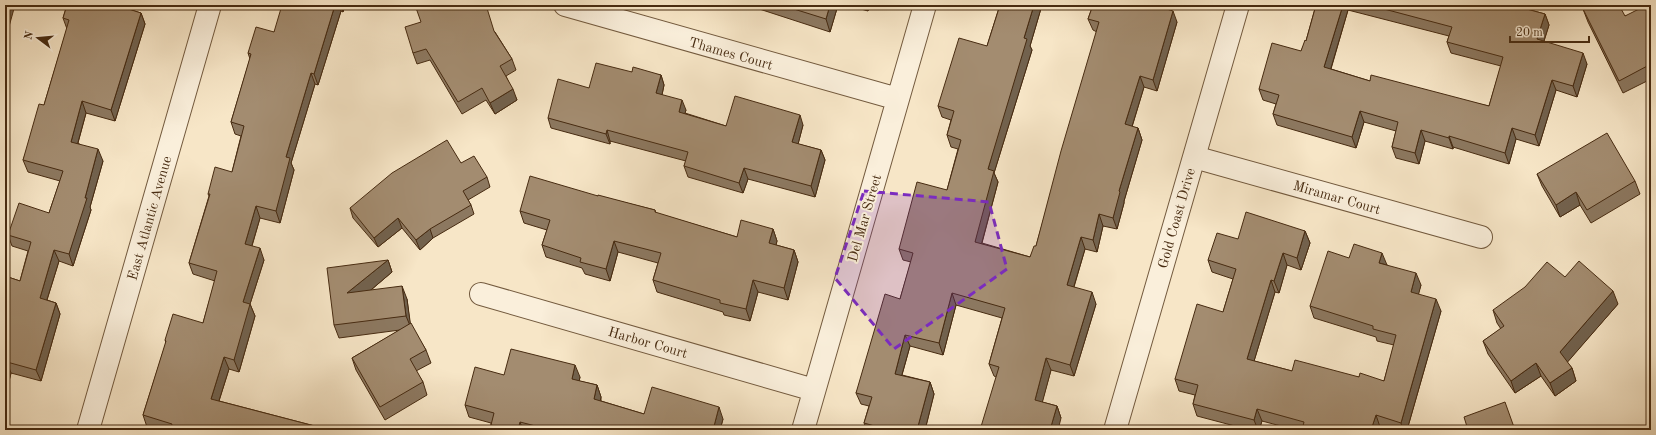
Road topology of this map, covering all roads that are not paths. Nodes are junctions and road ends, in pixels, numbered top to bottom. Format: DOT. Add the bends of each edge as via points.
graph roads {
  1 [pos="210,5"];
  2 [pos="565,5"];
  3 [pos="925,5"];
  4 [pos="1238,5"];
  5 [pos="898,100"];
  6 [pos="1194,157"];
  7 [pos="1481,237"];
  8 [pos="481,294"];
  9 [pos="814,390"];
  10 [pos="88,430"];
  11 [pos="803,430"];
  12 [pos="1115,430"];
  1 -- 10 [label="street, East Atlantic Avenue"];
  2 -- 5 [label="street, Thames Court"];
  3 -- 5 [label="street, Del Mar Street"];
  4 -- 6 [label="street, Gold Coast Drive"];
  5 -- 9 [label="street, Del Mar Street"];
  6 -- 7 [label="street, Miramar Court"];
  6 -- 12 [label="street, Gold Coast Drive"];
  8 -- 9 [label="street, Harbor Court"];
  9 -- 11 [label="street, Del Mar Street"];
}
